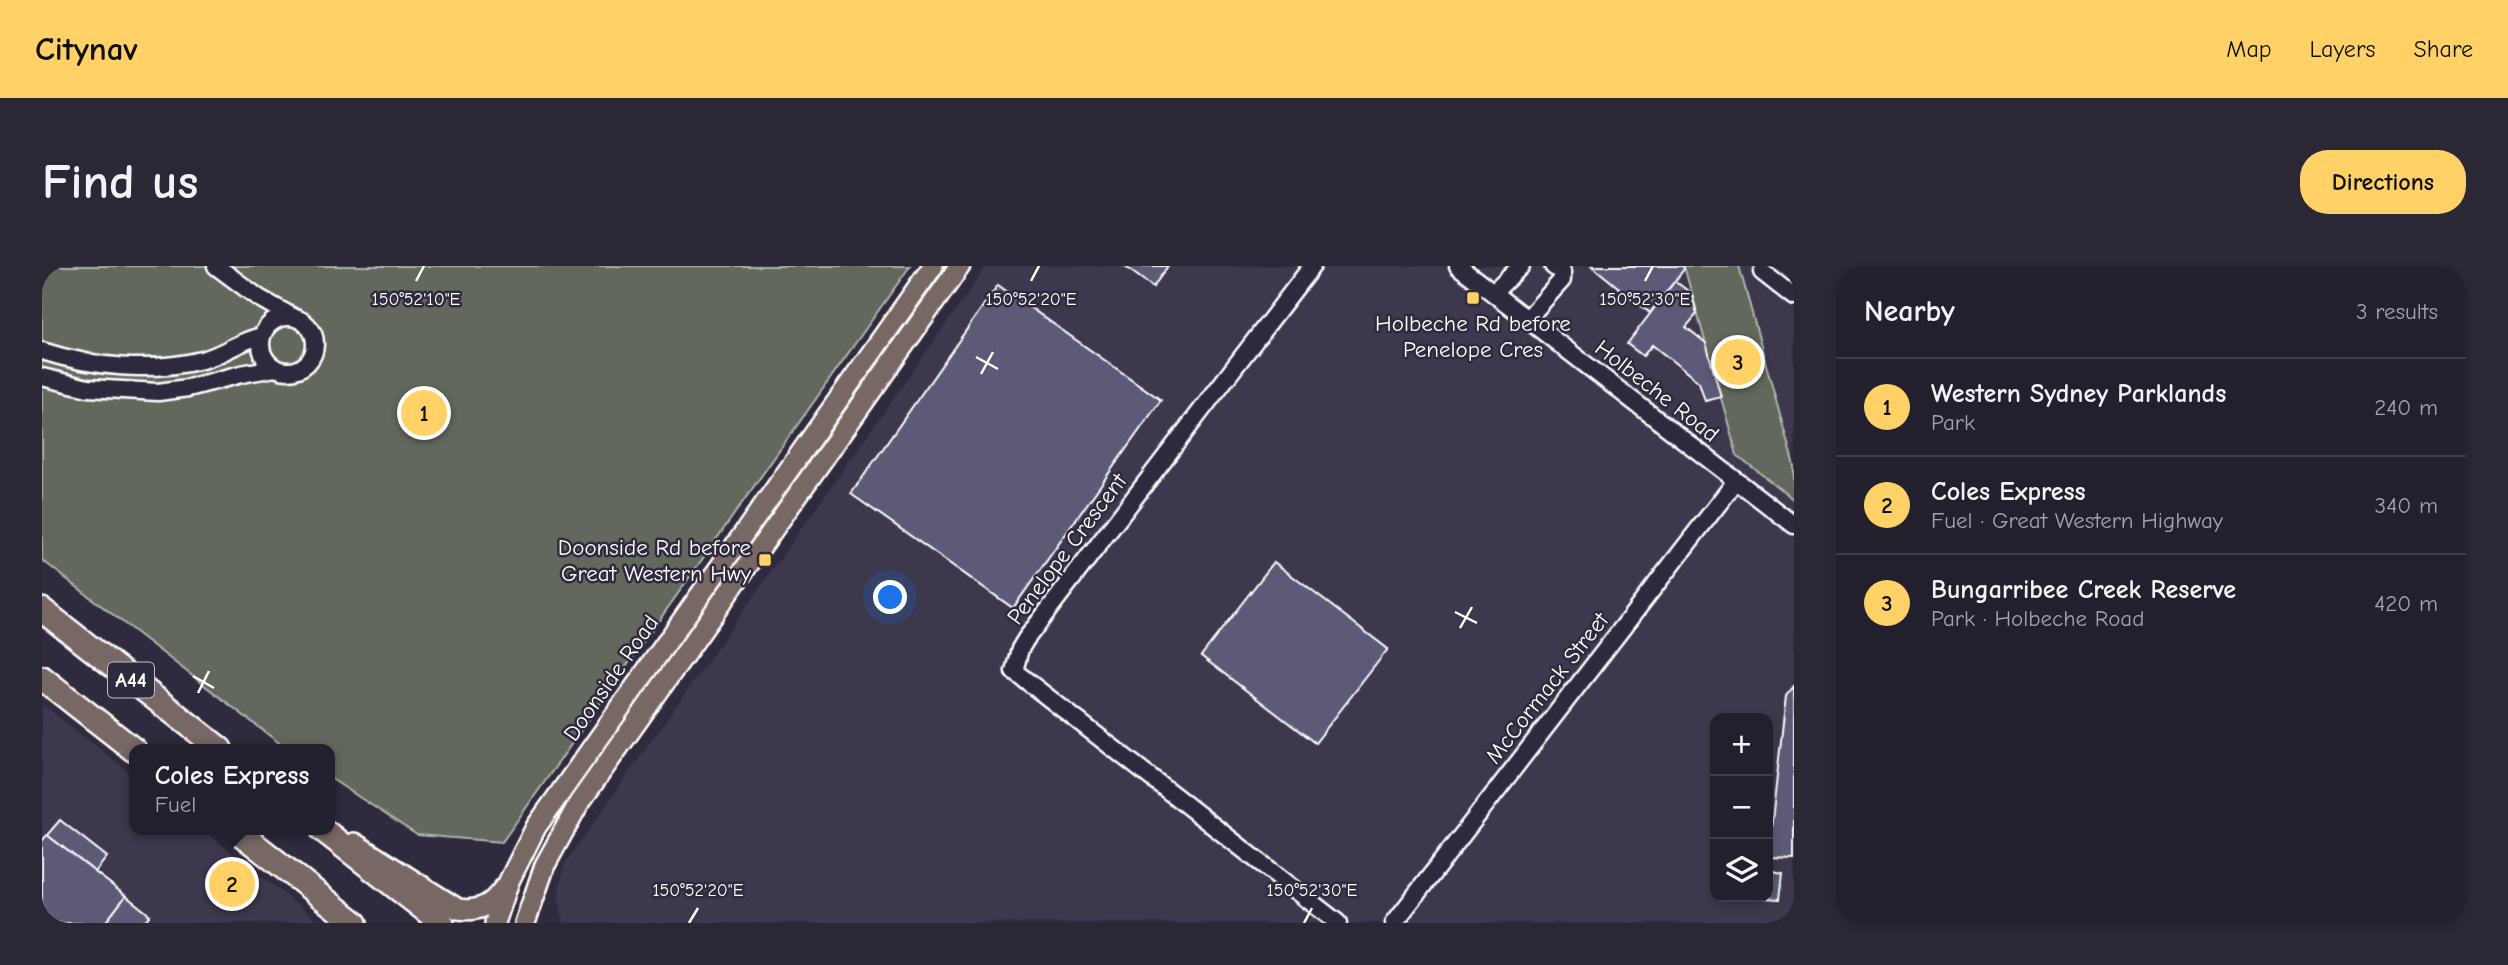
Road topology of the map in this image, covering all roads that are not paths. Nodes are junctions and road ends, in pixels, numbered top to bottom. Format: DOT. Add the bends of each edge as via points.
graph roads {
  1 [pos="216,266"];
  2 [pos="933,266"];
  3 [pos="960,266"];
  4 [pos="1312,266"];
  5 [pos="1521,266"];
  6 [pos="1553,266"];
  7 [pos="1461,267"];
  8 [pos="1762,272"];
  9 [pos="1493,293"];
  10 [pos="1794,297"];
  11 [pos="296,318"];
  12 [pos="1527,319"];
  13 [pos="262,336"];
  14 [pos="42,351"];
  15 [pos="275,368"];
  16 [pos="42,377"];
  17 [pos="1736,481"];
  18 [pos="1794,525"];
  19 [pos="42,610"];
  20 [pos="42,678"];
  21 [pos="214,744"];
  22 [pos="129,746"];
  23 [pos="335,830"];
  24 [pos="242,835"];
  25 [pos="329,835"];
  26 [pos="509,881"];
  27 [pos="355,923"];
  28 [pos="442,923"];
  29 [pos="495,923"];
  30 [pos="525,923"];
  31 [pos="1338,923"];
  32 [pos="1394,923"];
  1 -- 11 [label="street"];
  2 -- 26 [label="main road, Doonside Road" via="536,827"];
  3 -- 30 [label="main road, Doonside Road" via="579,803 545,865"];
  4 -- 31 [label="street, Penelope Crescent" via="1026,639 1014,671"];
  5 -- 9 [label="street"];
  6 -- 12 [label="street" via="1562,272 1562,280"];
  7 -- 9 [label="street, Holbeche Road"];
  8 -- 10 [label="street"];
  9 -- 12 [label="street, Holbeche Road"];
  11 -- 13 [label="street" via="277,319"];
  11 -- 15 [label="street" via="312,331 314,352 310,361 296,370"];
  12 -- 17 [label="street, Holbeche Road"];
  13 -- 14 [label="street" via="204,360 161,366 106,365"];
  13 -- 15 [label="street" via="261,351"];
  15 -- 16 [label="street" via="158,392 88,388"];
  17 -- 18 [label="street, Holbeche Road"];
  17 -- 32 [label="street, McCormack Street"];
  19 -- 21 [label="highway, A44"];
  20 -- 22 [label="highway, A44"];
  23 -- 26 [label="main road" via="458,909 487,907"];
  24 -- 27 [label="highway"];
  25 -- 28 [label="highway"];
  26 -- 29 [label="main road, Doonside Road"];
}
